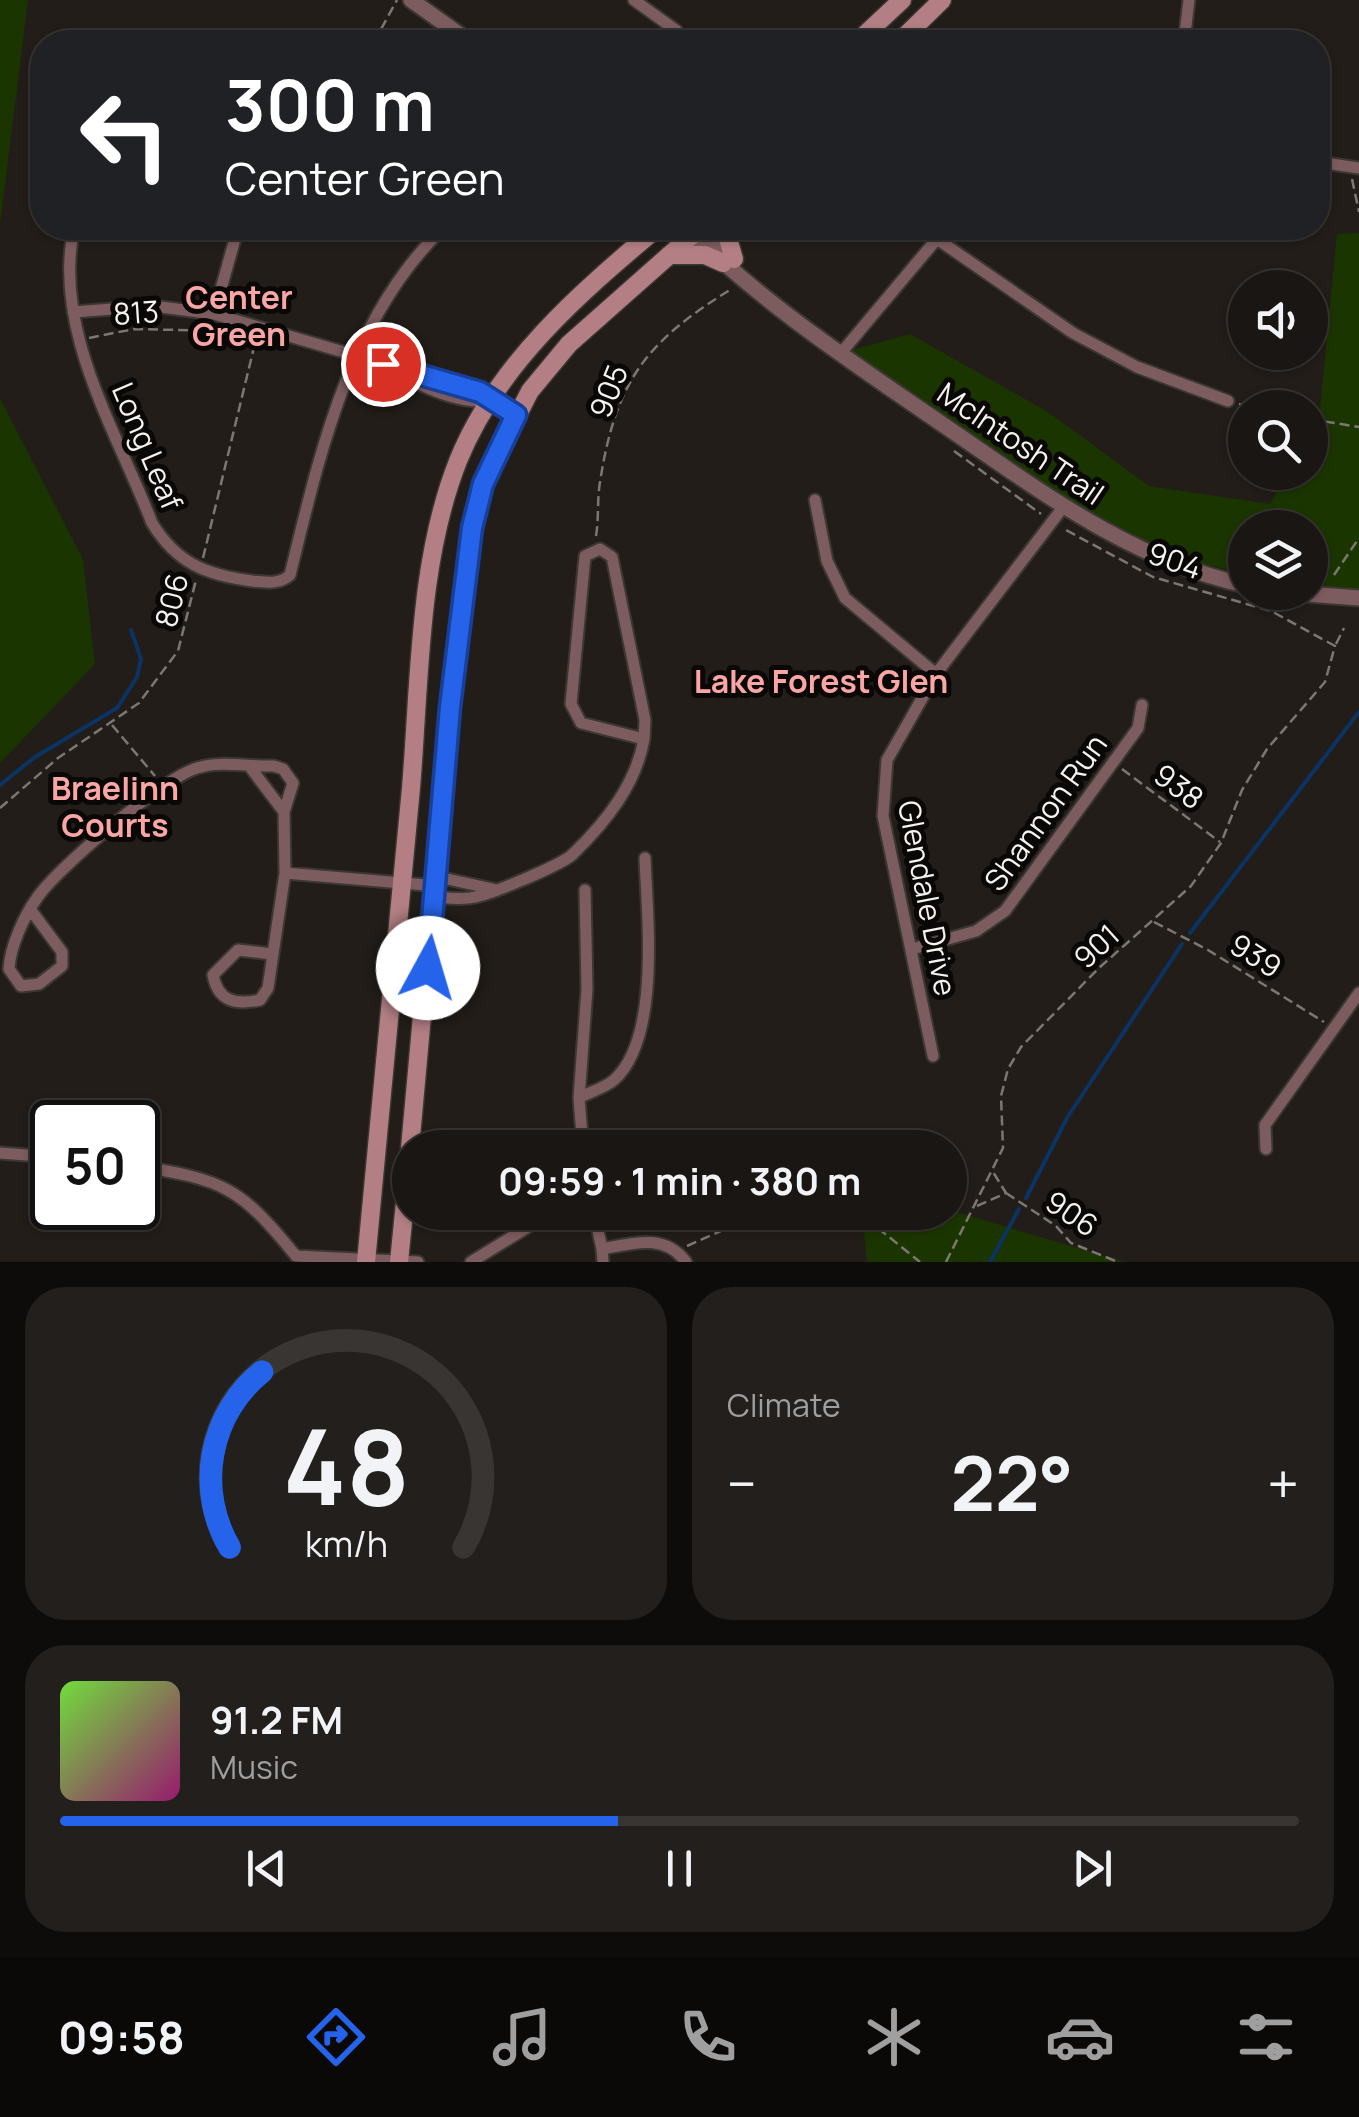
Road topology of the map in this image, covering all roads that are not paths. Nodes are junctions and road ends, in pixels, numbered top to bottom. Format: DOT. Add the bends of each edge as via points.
graph roads {
  1 [pos="634,0"];
  2 [pos="902,0"];
  3 [pos="942,0"];
  4 [pos="1189,0"];
  5 [pos="403,1"];
  6 [pos="450,30"];
  7 [pos="676,30"];
  8 [pos="871,30"];
  9 [pos="911,30"];
  10 [pos="1185,30"];
  11 [pos="1330,164"];
  12 [pos="1355,168"];
  13 [pos="71,240"];
  14 [pos="235,240"];
  15 [pos="430,240"];
  16 [pos="640,240"];
  17 [pos="643,240"];
  18 [pos="685,240"];
  19 [pos="707,240"];
  20 [pos="725,240"];
  21 [pos="936,240"];
  22 [pos="938,240"];
  23 [pos="637,245"];
  24 [pos="668,256"];
  25 [pos="728,261"];
  26 [pos="73,312"];
  27 [pos="214,314"];
  28 [pos="841,353"];
  29 [pos="355,358"];
  30 [pos="489,401"];
  31 [pos="1228,401"];
  32 [pos="516,415"];
  33 [pos="814,500"];
  34 [pos="1064,506"];
  35 [pos="1228,579"];
  36 [pos="1328,596"];
  37 [pos="1359,598"];
  38 [pos="936,674"];
  39 [pos="1142,706"];
  40 [pos="644,739"];
  41 [pos="250,767"];
  42 [pos="284,812"];
  43 [pos="646,858"];
  44 [pos="285,873"];
  45 [pos="403,884"];
  46 [pos="437,887"];
  47 [pos="493,889"];
  48 [pos="585,890"];
  49 [pos="30,909"];
  50 [pos="912,949"];
  51 [pos="272,954"];
  52 [pos="1359,993"];
  53 [pos="933,1056"];
  54 [pos="579,1098"];
  55 [pos="412,1130"];
  56 [pos="581,1130"];
  57 [pos="1266,1148"];
  58 [pos="0,1153"];
  59 [pos="30,1155"];
  60 [pos="160,1169"];
  61 [pos="402,1230"];
  62 [pos="522,1230"];
  63 [pos="597,1230"];
  64 [pos="602,1256"];
  65 [pos="293,1259"];
  66 [pos="361,1260"];
  67 [pos="399,1261"];
  68 [pos="416,1262"];
  69 [pos="471,1262"];
  70 [pos="686,1262"];
  1 -- 7 [label="street"];
  2 -- 8 [label="main road"];
  3 -- 9 [label="main road"];
  4 -- 10 [label="street"];
  5 -- 6 [label="street"];
  11 -- 12 [label="street"];
  13 -- 26 [label="street, Long Leaf"];
  14 -- 27 [label="street"];
  15 -- 29 [label="street" via="375,317"];
  16 -- 23 [label="main road"];
  17 -- 23 [label="main road"];
  18 -- 24 [label="main road"];
  19 -- 25 [label="street, McIntosh Trail"];
  20 -- 25 [label="main road"];
  21 -- 28 [label="street"];
  22 -- 31 [label="street" via="1074,333 1137,367"];
  23 -- 30 [label="main road" via="573,301"];
  24 -- 25 [label="main road"];
  24 -- 32 [label="main road" via="569,344"];
  25 -- 28 [label="street, McIntosh Trail"];
  26 -- 27 [label="street" via="153,306"];
  26 -- 29 [label="street, Long Leaf" via="164,542 198,570 258,582 290,575 311,479"];
  27 -- 29 [label="street"];
  28 -- 34 [label="street, McIntosh Trail"];
  29 -- 30 [label="street" via="474,403"];
  30 -- 32 [label="street"];
  30 -- 45 [label="main road" via="458,462 428,589"];
  32 -- 46 [label="main road" via="483,484 472,528"];
  33 -- 38 [label="street" via="827,561 845,598"];
  34 -- 35 [label="street, McIntosh Trail" via="1136,548"];
  34 -- 38 [label="street, Glendale Drive"];
  36 -- 37 [label="street"];
  38 -- 50 [label="street, Glendale Drive" via="893,742 883,778 884,816"];
  39 -- 50 [label="street, Shannon Run" via="1138,728 1005,911 976,931"];
  40 -- 40 [label="street" via="582,723 571,704 586,556 600,549 612,556"];
  40 -- 47 [label="street" via="638,775 571,857"];
  41 -- 42 [label="street"];
  41 -- 42 [label="street" via="274,766 290,776"];
  41 -- 49 [label="street" via="195,768 67,864"];
  42 -- 44 [label="street"];
  43 -- 54 [label="street" via="648,969 640,1028 612,1082"];
  44 -- 45 [label="street"];
  44 -- 51 [label="street"];
  45 -- 46 [label="street"];
  45 -- 66 [label="main road"];
  46 -- 47 [label="street"];
  46 -- 47 [label="street" via="477,897"];
  46 -- 55 [label="main road"];
  48 -- 54 [label="street"];
  49 -- 49 [label="street" via="62,952 62,966 39,984 21,986 8,969"];
  50 -- 53 [label="street, Glendale Drive"];
  51 -- 51 [label="street" via="260,1000 242,1004 215,988 213,975 238,950"];
  52 -- 57 [label="street" via="1265,1125"];
  54 -- 56 [label="street"];
  58 -- 59 [label="street"];
  60 -- 65 [label="street" via="230,1188"];
  61 -- 67 [label="main road"];
  62 -- 69 [label="street"];
  63 -- 64 [label="street"];
  64 -- 70 [label="street" via="659,1242"];
  65 -- 66 [label="street"];
  66 -- 67 [label="street"];
  67 -- 68 [label="street"];
}
